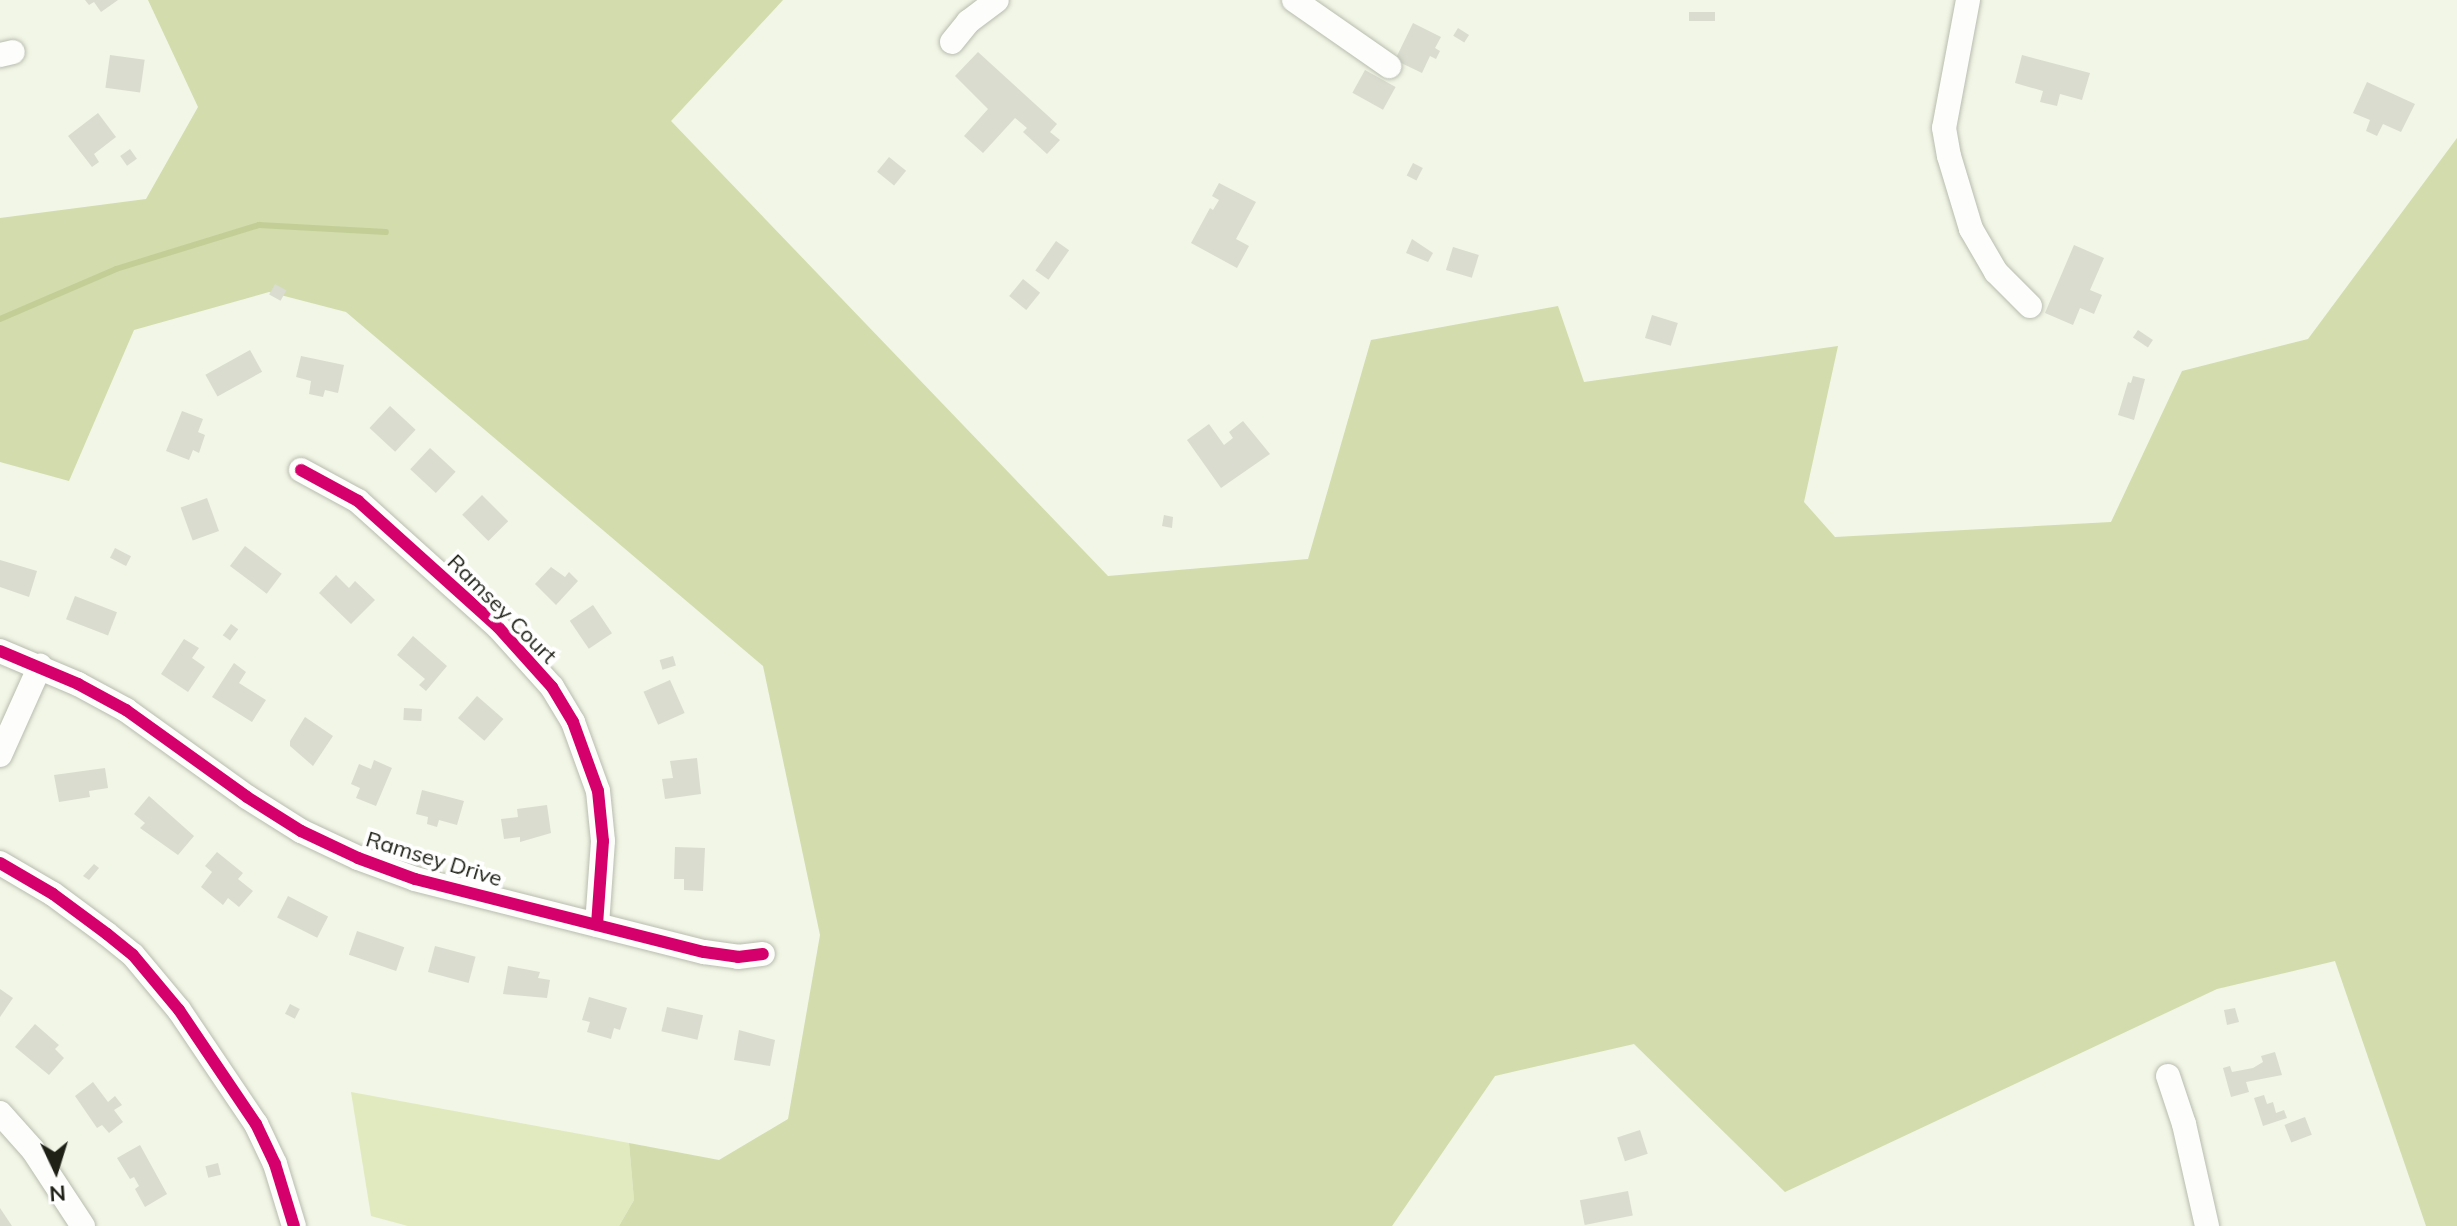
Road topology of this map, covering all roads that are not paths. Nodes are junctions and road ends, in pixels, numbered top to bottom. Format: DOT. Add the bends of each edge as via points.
graph roads {
  1 [pos="997,0"];
  2 [pos="1294,0"];
  3 [pos="1968,0"];
  4 [pos="952,42"];
  5 [pos="1389,66"];
  6 [pos="2030,306"];
  7 [pos="301,470"];
  8 [pos="0,651"];
  9 [pos="40,666"];
  10 [pos="0,755"];
  11 [pos="0,863"];
  12 [pos="597,925"];
  13 [pos="763,954"];
  14 [pos="2168,1076"];
  15 [pos="1,1117"];
  16 [pos="83,1226"];
  17 [pos="294,1226"];
  18 [pos="2207,1226"];
  1 -- 4 [label="street"];
  2 -- 5 [label="street"];
  3 -- 6 [label="street" via="1944,128 1949,156 1971,229 1996,272"];
  7 -- 12 [label="street, Ramsey Court" via="358,501 498,627 552,687 573,722 598,791 603,841"];
  8 -- 9 [label="street, Ramsey Drive"];
  9 -- 10 [label="street"];
  9 -- 12 [label="street, Ramsey Drive" via="126,710 247,797 358,858 415,879"];
  11 -- 17 [label="street" via="53,894 133,955 179,1010 256,1124"];
  12 -- 13 [label="street, Ramsey Drive" via="704,952"];
  14 -- 18 [label="street"];
  15 -- 16 [label="street" via="33,1150"];
}
